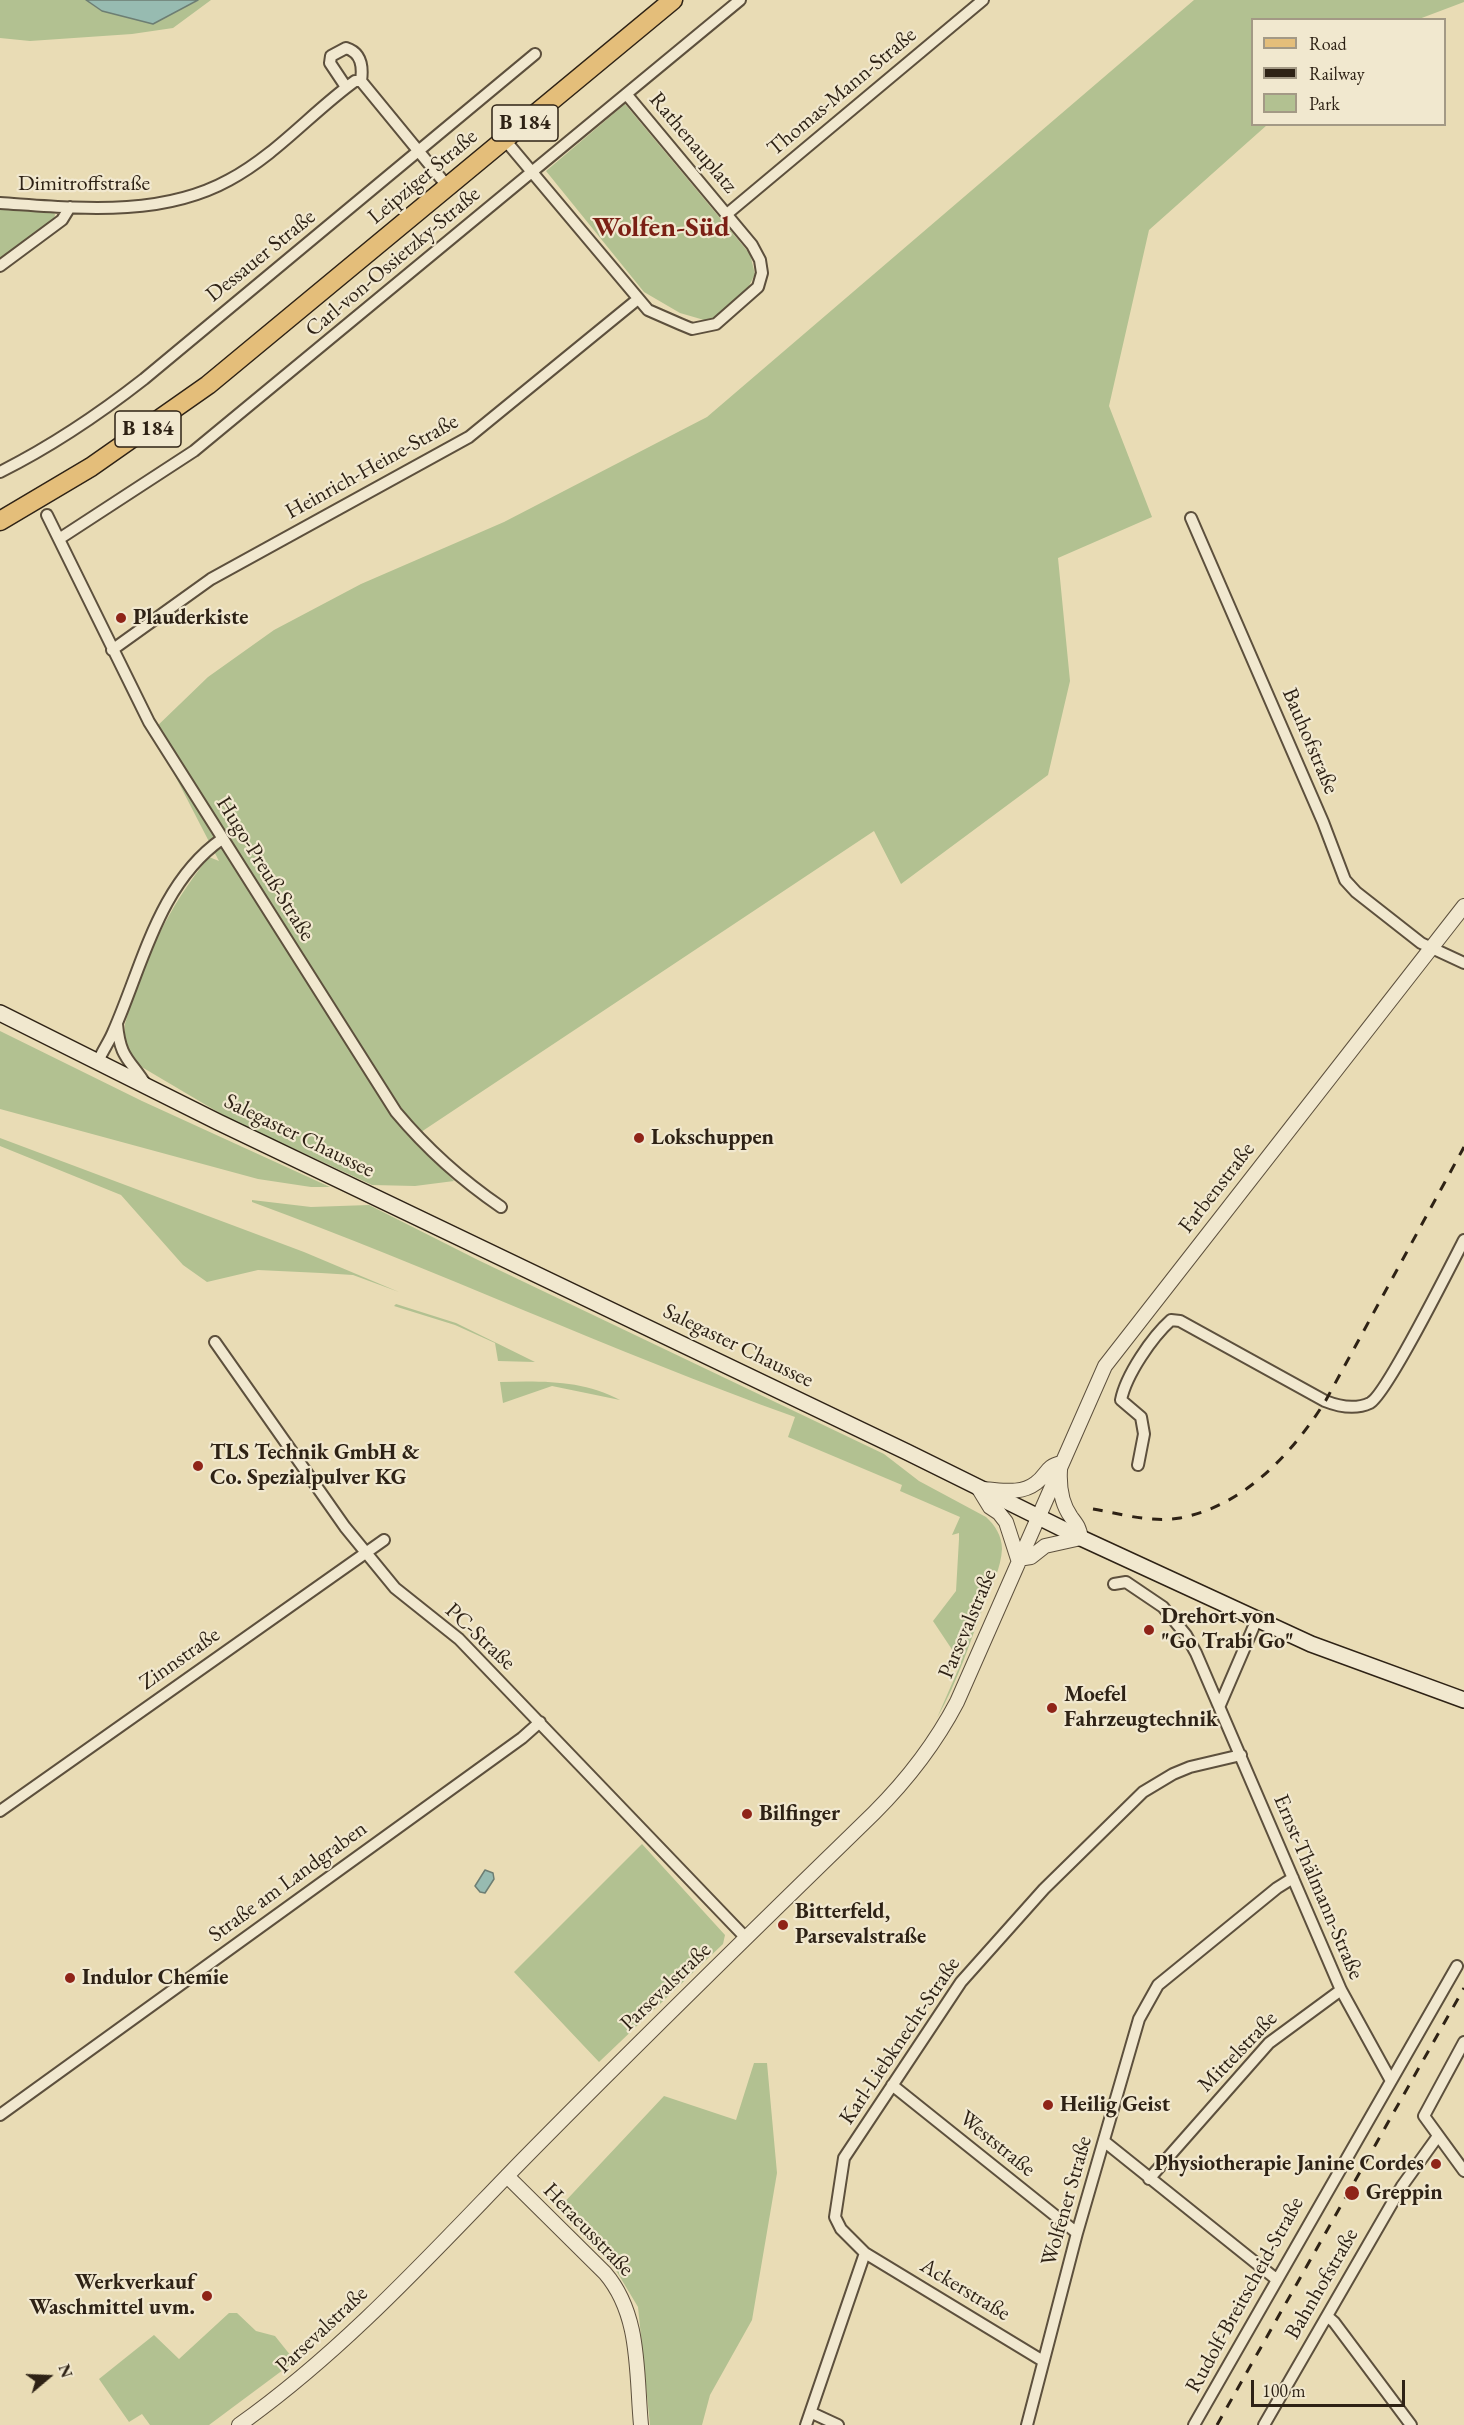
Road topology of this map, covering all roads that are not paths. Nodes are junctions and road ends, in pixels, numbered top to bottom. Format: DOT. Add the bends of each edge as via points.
graph roads {
  1 [pos="673,0"];
  2 [pos="740,0"];
  3 [pos="983,0"];
  4 [pos="535,54"];
  5 [pos="361,81"];
  6 [pos="346,87"];
  7 [pos="627,95"];
  8 [pos="505,140"];
  9 [pos="418,152"];
  10 [pos="533,171"];
  11 [pos="447,188"];
  12 [pos="0,202"];
  13 [pos="70,207"];
  14 [pos="727,214"];
  15 [pos="0,266"];
  16 [pos="638,299"];
  17 [pos="0,472"];
  18 [pos="47,515"];
  19 [pos="1191,518"];
  20 [pos="0,521"];
  21 [pos="59,539"];
  22 [pos="112,650"];
  23 [pos="222,839"];
  24 [pos="1464,906"];
  25 [pos="1431,949"];
  26 [pos="1464,963"];
  27 [pos="0,1013"];
  28 [pos="117,1024"];
  29 [pos="98,1062"];
  30 [pos="146,1085"];
  31 [pos="501,1207"];
  32 [pos="1464,1240"];
  33 [pos="215,1342"];
  34 [pos="1061,1463"];
  35 [pos="1138,1465"];
  36 [pos="979,1489"];
  37 [pos="1037,1517"];
  38 [pos="1081,1538"];
  39 [pos="384,1540"];
  40 [pos="365,1554"];
  41 [pos="1018,1559"];
  42 [pos="1114,1584"];
  43 [pos="1257,1619"];
  44 [pos="1464,1700"];
  45 [pos="1220,1705"];
  46 [pos="540,1722"];
  47 [pos="1241,1755"];
  48 [pos="0,1811"];
  49 [pos="1293,1878"];
  50 [pos="746,1938"];
  51 [pos="1457,1966"];
  52 [pos="1341,1990"];
  53 [pos="1464,2042"];
  54 [pos="1390,2079"];
  55 [pos="892,2085"];
  56 [pos="0,2115"];
  57 [pos="1438,2136"];
  58 [pos="1105,2142"];
  59 [pos="1464,2170"];
  60 [pos="507,2176"];
  61 [pos="1149,2180"];
  62 [pos="1077,2234"];
  63 [pos="865,2253"];
  64 [pos="1276,2279"];
  65 [pos="1327,2316"];
  66 [pos="1043,2361"];
  67 [pos="812,2413"];
  68 [pos="239,2425"];
  69 [pos="641,2425"];
  70 [pos="806,2425"];
  71 [pos="838,2425"];
  72 [pos="1027,2425"];
  73 [pos="1194,2425"];
  74 [pos="1264,2425"];
  75 [pos="1411,2425"];
  1 -- 8 [label="main road, Leipziger Straße / B 184"];
  2 -- 7 [label="street, Carl-von-Ossietzky-Straße"];
  3 -- 14 [label="street, Thomas-Mann-Straße"];
  4 -- 9 [label="street, Dessauer Straße"];
  5 -- 6 [label="street, Dimitroffstraße"];
  5 -- 6 [label="street" via="360,58 346,48 332,56 330,63"];
  5 -- 9 [label="street"];
  6 -- 13 [label="street, Dimitroffstraße" via="230,180 187,198 150,206"];
  7 -- 10 [label="street, Carl-von-Ossietzky-Straße"];
  7 -- 14 [label="street, Rathenauplatz"];
  8 -- 10 [label="street, Rathenauplatz"];
  8 -- 11 [label="main road, Leipziger Straße / B 184"];
  9 -- 11 [label="street"];
  9 -- 17 [label="street, Dessauer Straße" via="144,380 84,425"];
  10 -- 16 [label="street, Rathenauplatz"];
  10 -- 21 [label="street, Carl-von-Ossietzky-Straße" via="194,451"];
  11 -- 20 [label="main road, Leipziger Straße / B 184" via="208,385 71,480"];
  12 -- 13 [label="street, Dimitroffstraße"];
  13 -- 15 [label="street" via="62,220"];
  14 -- 16 [label="street, Rathenauplatz" via="760,260 758,287 745,301 716,324 692,329 648,310"];
  16 -- 22 [label="street, Heinrich-Heine-Straße" via="469,437 211,579"];
  18 -- 21 [label="street, Hugo-Preuß-Straße"];
  19 -- 25 [label="street, Bauhofstraße" via="1345,880"];
  21 -- 22 [label="street, Hugo-Preuß-Straße"];
  22 -- 23 [label="street, Hugo-Preuß-Straße" via="149,722"];
  23 -- 28 [label="street" via="195,863 167,903 149,938"];
  23 -- 31 [label="street, Hugo-Preuß-Straße" via="396,1112 456,1175"];
  24 -- 25 [label="street, Farbenstraße"];
  25 -- 26 [label="street, Bauhofstraße"];
  25 -- 34 [label="street, Farbenstraße" via="1105,1366"];
  27 -- 29 [label="main road, Salegaster Chaussee"];
  28 -- 29 [label="street"];
  28 -- 30 [label="street" via="121,1051"];
  29 -- 30 [label="main road, Salegaster Chaussee"];
  30 -- 36 [label="main road, Salegaster Chaussee"];
  32 -- 35 [label="street" via="1388,1381 1372,1402 1356,1407 1340,1407 1325,1401 1180,1321 1171,1320 1124,1386 1121,1400 1141,1417 1144,1434"];
  33 -- 40 [label="street, PC-Straße"];
  34 -- 36 [label="street" via="1049,1466 1034,1485 1022,1490"];
  34 -- 37 [label="street, Farbenstraße"];
  34 -- 38 [label="street" via="1060,1492 1079,1525"];
  36 -- 37 [label="main road, Salegaster Chaussee"];
  36 -- 41 [label="street" via="1006,1522"];
  37 -- 38 [label="main road, Salegaster Chaussee"];
  37 -- 41 [label="street, Parsevalstraße"];
  38 -- 41 [label="street" via="1045,1546 1031,1557"];
  38 -- 43 [label="main road, Salegaster Chaussee"];
  39 -- 40 [label="street, Zinnstraße"];
  40 -- 46 [label="street, PC-Straße" via="394,1588 459,1639"];
  40 -- 48 [label="street, Zinnstraße"];
  41 -- 50 [label="street, Parsevalstraße" via="957,1702 927,1751 890,1797"];
  42 -- 45 [label="street, Ernst-Thälmann-Straße" via="1126,1582 1145,1593 1175,1620 1196,1653"];
  43 -- 44 [label="main road, Salegaster Chaussee" via="1311,1644"];
  43 -- 45 [label="street"];
  45 -- 47 [label="street, Ernst-Thälmann-Straße"];
  46 -- 50 [label="street, PC-Straße"];
  46 -- 56 [label="street, Straße am Landgraben"];
  47 -- 49 [label="street, Ernst-Thälmann-Straße"];
  47 -- 55 [label="street, Karl-Liebknecht-Straße" via="1173,1774 1132,1800 1044,1889 961,1982"];
  49 -- 52 [label="street, Ernst-Thälmann-Straße"];
  49 -- 58 [label="street, Wolfener Straße" via="1158,1985 1139,2019"];
  50 -- 60 [label="street, Parsevalstraße"];
  51 -- 54 [label="street, Rudolf-Breitscheid-Straße"];
  52 -- 54 [label="street, Ernst-Thälmann-Straße"];
  52 -- 61 [label="street, Mittelstraße" via="1269,2043"];
  53 -- 57 [label="street" via="1424,2115"];
  54 -- 64 [label="street, Rudolf-Breitscheid-Straße"];
  55 -- 62 [label="street, Weststraße"];
  55 -- 63 [label="street, Karl-Liebknecht-Straße" via="844,2158 835,2217 841,2229"];
  57 -- 59 [label="street"];
  57 -- 65 [label="street, Bahnhofstraße" via="1402,2186"];
  58 -- 61 [label="street"];
  58 -- 62 [label="street, Wolfener Straße"];
  60 -- 68 [label="street, Parsevalstraße" via="317,2366"];
  60 -- 69 [label="street, Heraeusstraße" via="619,2291 632,2325"];
  61 -- 64 [label="street"];
  62 -- 66 [label="street, Wolfener Straße"];
  63 -- 66 [label="street, Ackerstraße"];
  63 -- 67 [label="street"];
  64 -- 73 [label="street, Rudolf-Breitscheid-Straße"];
  65 -- 74 [label="street, Bahnhofstraße"];
  65 -- 75 [label="street"];
  66 -- 72 [label="street, Wolfener Straße"];
  67 -- 70 [label="street"];
  67 -- 71 [label="street"];
}
